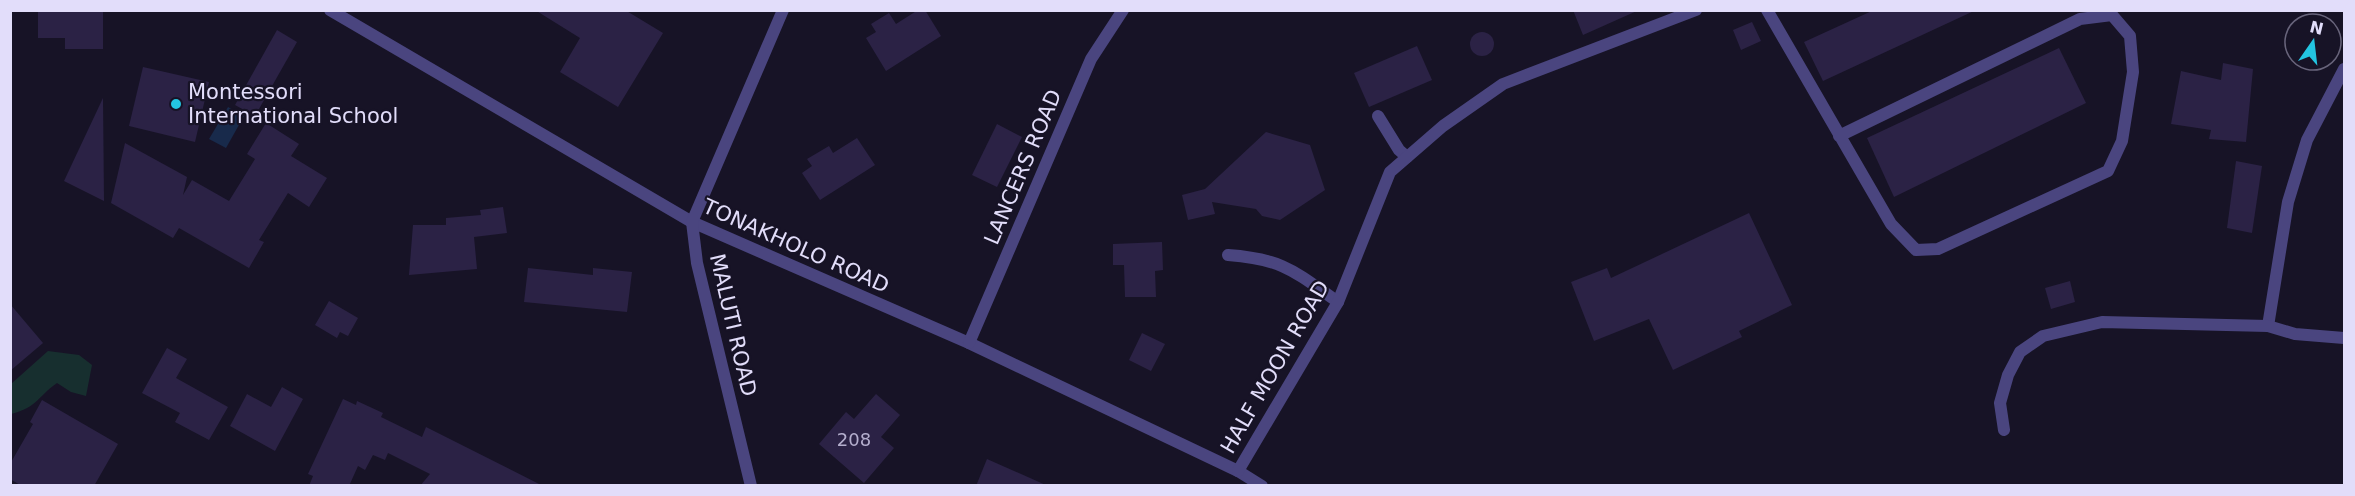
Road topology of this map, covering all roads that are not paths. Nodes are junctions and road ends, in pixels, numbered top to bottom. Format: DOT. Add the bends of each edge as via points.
graph roads {
  1 [pos="330,10"];
  2 [pos="783,10"];
  3 [pos="1123,10"];
  4 [pos="1696,10"];
  5 [pos="1767,10"];
  6 [pos="2344,69"];
  7 [pos="2341,83"];
  8 [pos="1378,116"];
  9 [pos="1839,136"];
  10 [pos="1407,157"];
  11 [pos="692,222"];
  12 [pos="1228,255"];
  13 [pos="1338,302"];
  14 [pos="2268,326"];
  15 [pos="2344,338"];
  16 [pos="969,343"];
  17 [pos="2004,430"];
  18 [pos="1238,471"];
  19 [pos="752,486"];
  20 [pos="1262,486"];
  1 -- 11 [label="street, TONAKHOLO ROAD"];
  2 -- 11 [label="street"];
  3 -- 16 [label="street, LANCERS ROAD" via="1091,59"];
  4 -- 10 [label="street, HALF MOON ROAD" via="1503,84"];
  5 -- 9 [label="street"];
  6 -- 7 [label="street"];
  7 -- 14 [label="street" via="2307,140 2288,202"];
  8 -- 10 [label="street"];
  9 -- 9 [label="street" via="1891,224 1916,250 1938,249 2108,171 2122,141 2133,72 2130,36 2112,15 2080,19"];
  10 -- 13 [label="street, HALF MOON ROAD" via="1390,172"];
  11 -- 16 [label="street, TONAKHOLO ROAD"];
  11 -- 19 [label="street, MALUTI ROAD" via="697,263"];
  12 -- 13 [label="street" via="1261,258 1288,267"];
  13 -- 18 [label="street, HALF MOON ROAD"];
  14 -- 15 [label="street" via="2295,334"];
  14 -- 17 [label="street" via="2102,322 2043,336 2020,352 2008,375 2000,403"];
  16 -- 18 [label="street, TONAKHOLO ROAD"];
  18 -- 20 [label="street, TONAKHOLO ROAD"];
}
